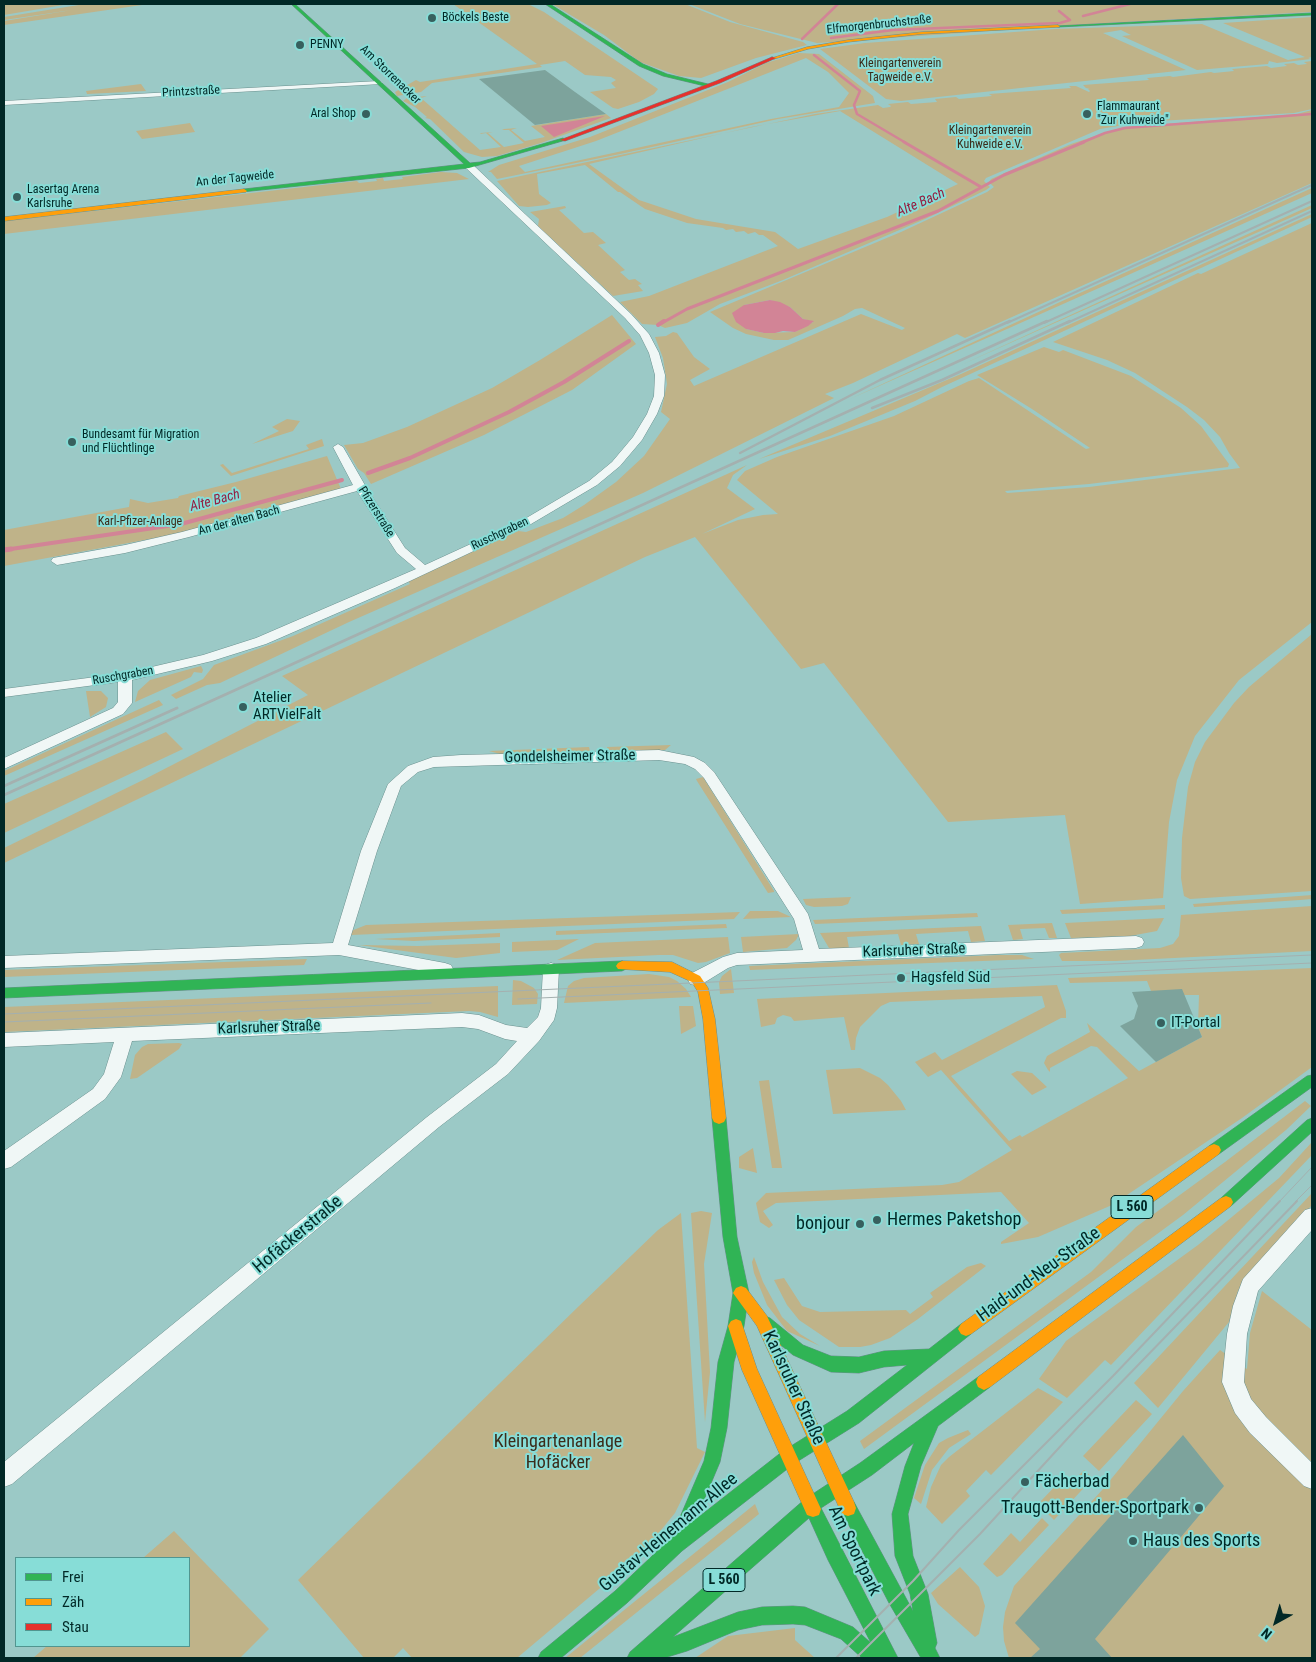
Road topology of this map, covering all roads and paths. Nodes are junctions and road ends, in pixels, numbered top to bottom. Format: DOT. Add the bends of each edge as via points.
graph roads {
  1 [pos="294,4"];
  2 [pos="546,4"];
  3 [pos="1312,14"];
  4 [pos="679,78"];
  5 [pos="379,83"];
  6 [pos="709,85"];
  7 [pos="688,93"];
  8 [pos="4,103"];
  9 [pos="469,166"];
  10 [pos="4,219"];
  11 [pos="338,447"];
  12 [pos="360,487"];
  13 [pos="57,561"];
  14 [pos="424,569"];
  15 [pos="125,677"];
  16 [pos="4,693"];
  17 [pos="4,764"];
  18 [pos="1136,942"];
  19 [pos="339,949"];
  20 [pos="813,956"];
  21 [pos="4,962"];
  22 [pos="551,969"];
  23 [pos="464,973"];
  24 [pos="696,979"];
  25 [pos="4,992"];
  26 [pos="125,1035"];
  27 [pos="532,1036"];
  28 [pos="4,1040"];
  29 [pos="1312,1080"];
  30 [pos="1312,1124"];
  31 [pos="4,1161"];
  32 [pos="1312,1216"];
  33 [pos="741,1293"];
  34 [pos="762,1320"];
  35 [pos="736,1326"];
  36 [pos="929,1356"];
  37 [pos="932,1419"];
  38 [pos="818,1441"];
  39 [pos="789,1457"];
  40 [pos="4,1476"];
  41 [pos="1312,1478"];
  42 [pos="837,1488"];
  43 [pos="811,1505"];
  44 [pos="676,1545"];
  45 [pos="547,1658"];
  46 [pos="637,1658"];
  47 [pos="875,1658"];
  48 [pos="889,1658"];
  49 [pos="931,1658"];
  1 -- 5 [label="main road, Am Storrenacker"];
  2 -- 4 [label="main road" via="641,65"];
  3 -- 6 [label="main road, Elfmorgenbruchstraße" via="886,36 794,52"];
  4 -- 6 [label="main road"];
  4 -- 7 [label="main road" via="688,85"];
  5 -- 8 [label="street, Printzstraße"];
  5 -- 9 [label="main road, Am Storrenacker"];
  6 -- 7 [label="main road, Elfmorgenbruchstraße"];
  7 -- 9 [label="main road, Elfmorgenbruchstraße" via="572,138"];
  9 -- 10 [label="main road, An der Tagweide"];
  9 -- 14 [label="street, Ruschgraben" via="644,334 658,365 659,396 638,438 616,464 593,483 527,522"];
  11 -- 12 [label="street, Pfizerstraße"];
  12 -- 13 [label="street, An der alten Bach" via="184,536"];
  12 -- 14 [label="street, Pfizerstraße" via="401,550"];
  14 -- 15 [label="street, Ruschgraben" via="261,641 207,658"];
  15 -- 16 [label="street, Ruschgraben"];
  15 -- 17 [label="street" via="125,703 118,711"];
  18 -- 20 [label="street, Karlsruher Straße"];
  19 -- 20 [label="street, Gondelsheimer Straße" via="369,851 395,784 412,769 434,762 460,760 659,755 689,760 709,775 802,918"];
  19 -- 21 [label="street"];
  19 -- 23 [label="street"];
  20 -- 24 [label="street, Karlsruher Straße" via="737,959 723,963"];
  22 -- 23 [label="main road"];
  22 -- 24 [label="main road" via="662,966 680,970"];
  22 -- 27 [label="street, Hofäckerstraße" via="547,1016"];
  23 -- 25 [label="main road"];
  24 -- 33 [label="main road, Karlsruher Straße" via="704,991 709,1019 730,1237"];
  26 -- 27 [label="street, Karlsruher Straße" via="462,1020"];
  26 -- 28 [label="street, Karlsruher Straße"];
  26 -- 31 [label="street" via="112,1077 103,1090"];
  27 -- 40 [label="street, Hofäckerstraße" via="502,1069"];
  29 -- 36 [label="main road, Haid-und-Neu-Straße / L 560" via="1060,1258"];
  30 -- 37 [label="main road, L 560" via="1208,1216"];
  32 -- 41 [label="street" via="1250,1286 1237,1334 1233,1382 1243,1406 1258,1425"];
  33 -- 34 [label="main road, Karlsruher Straße"];
  33 -- 35 [label="main road, Karlsruher Straße"];
  34 -- 36 [label="main road" via="798,1350 831,1364 859,1366 884,1359"];
  34 -- 38 [label="main road, Karlsruher Straße"];
  35 -- 39 [label="main road, Karlsruher Straße" via="750,1370"];
  35 -- 44 [label="main road" via="726,1362 720,1428 712,1462"];
  36 -- 38 [label="main road, Haid-und-Neu-Straße / L 560"];
  37 -- 42 [label="main road, L 560"];
  37 -- 49 [label="main road" via="912,1466 900,1514 904,1556 919,1594"];
  38 -- 39 [label="main road, Gustav-Heinemann-Allee / L 560"];
  38 -- 42 [label="main road, Karlsruher Straße"];
  39 -- 43 [label="main road, Am Sportpark"];
  39 -- 44 [label="main road, Gustav-Heinemann-Allee / L 560"];
  42 -- 43 [label="main road, L 560"];
  42 -- 49 [label="main road, Am Sportpark"];
  43 -- 46 [label="main road, L 560"];
  43 -- 48 [label="main road, Am Sportpark"];
  44 -- 45 [label="main road, Gustav-Heinemann-Allee / L 560" via="621,1597"];
  46 -- 47 [label="main road" via="688,1642 738,1621 793,1614 847,1633"];
}
